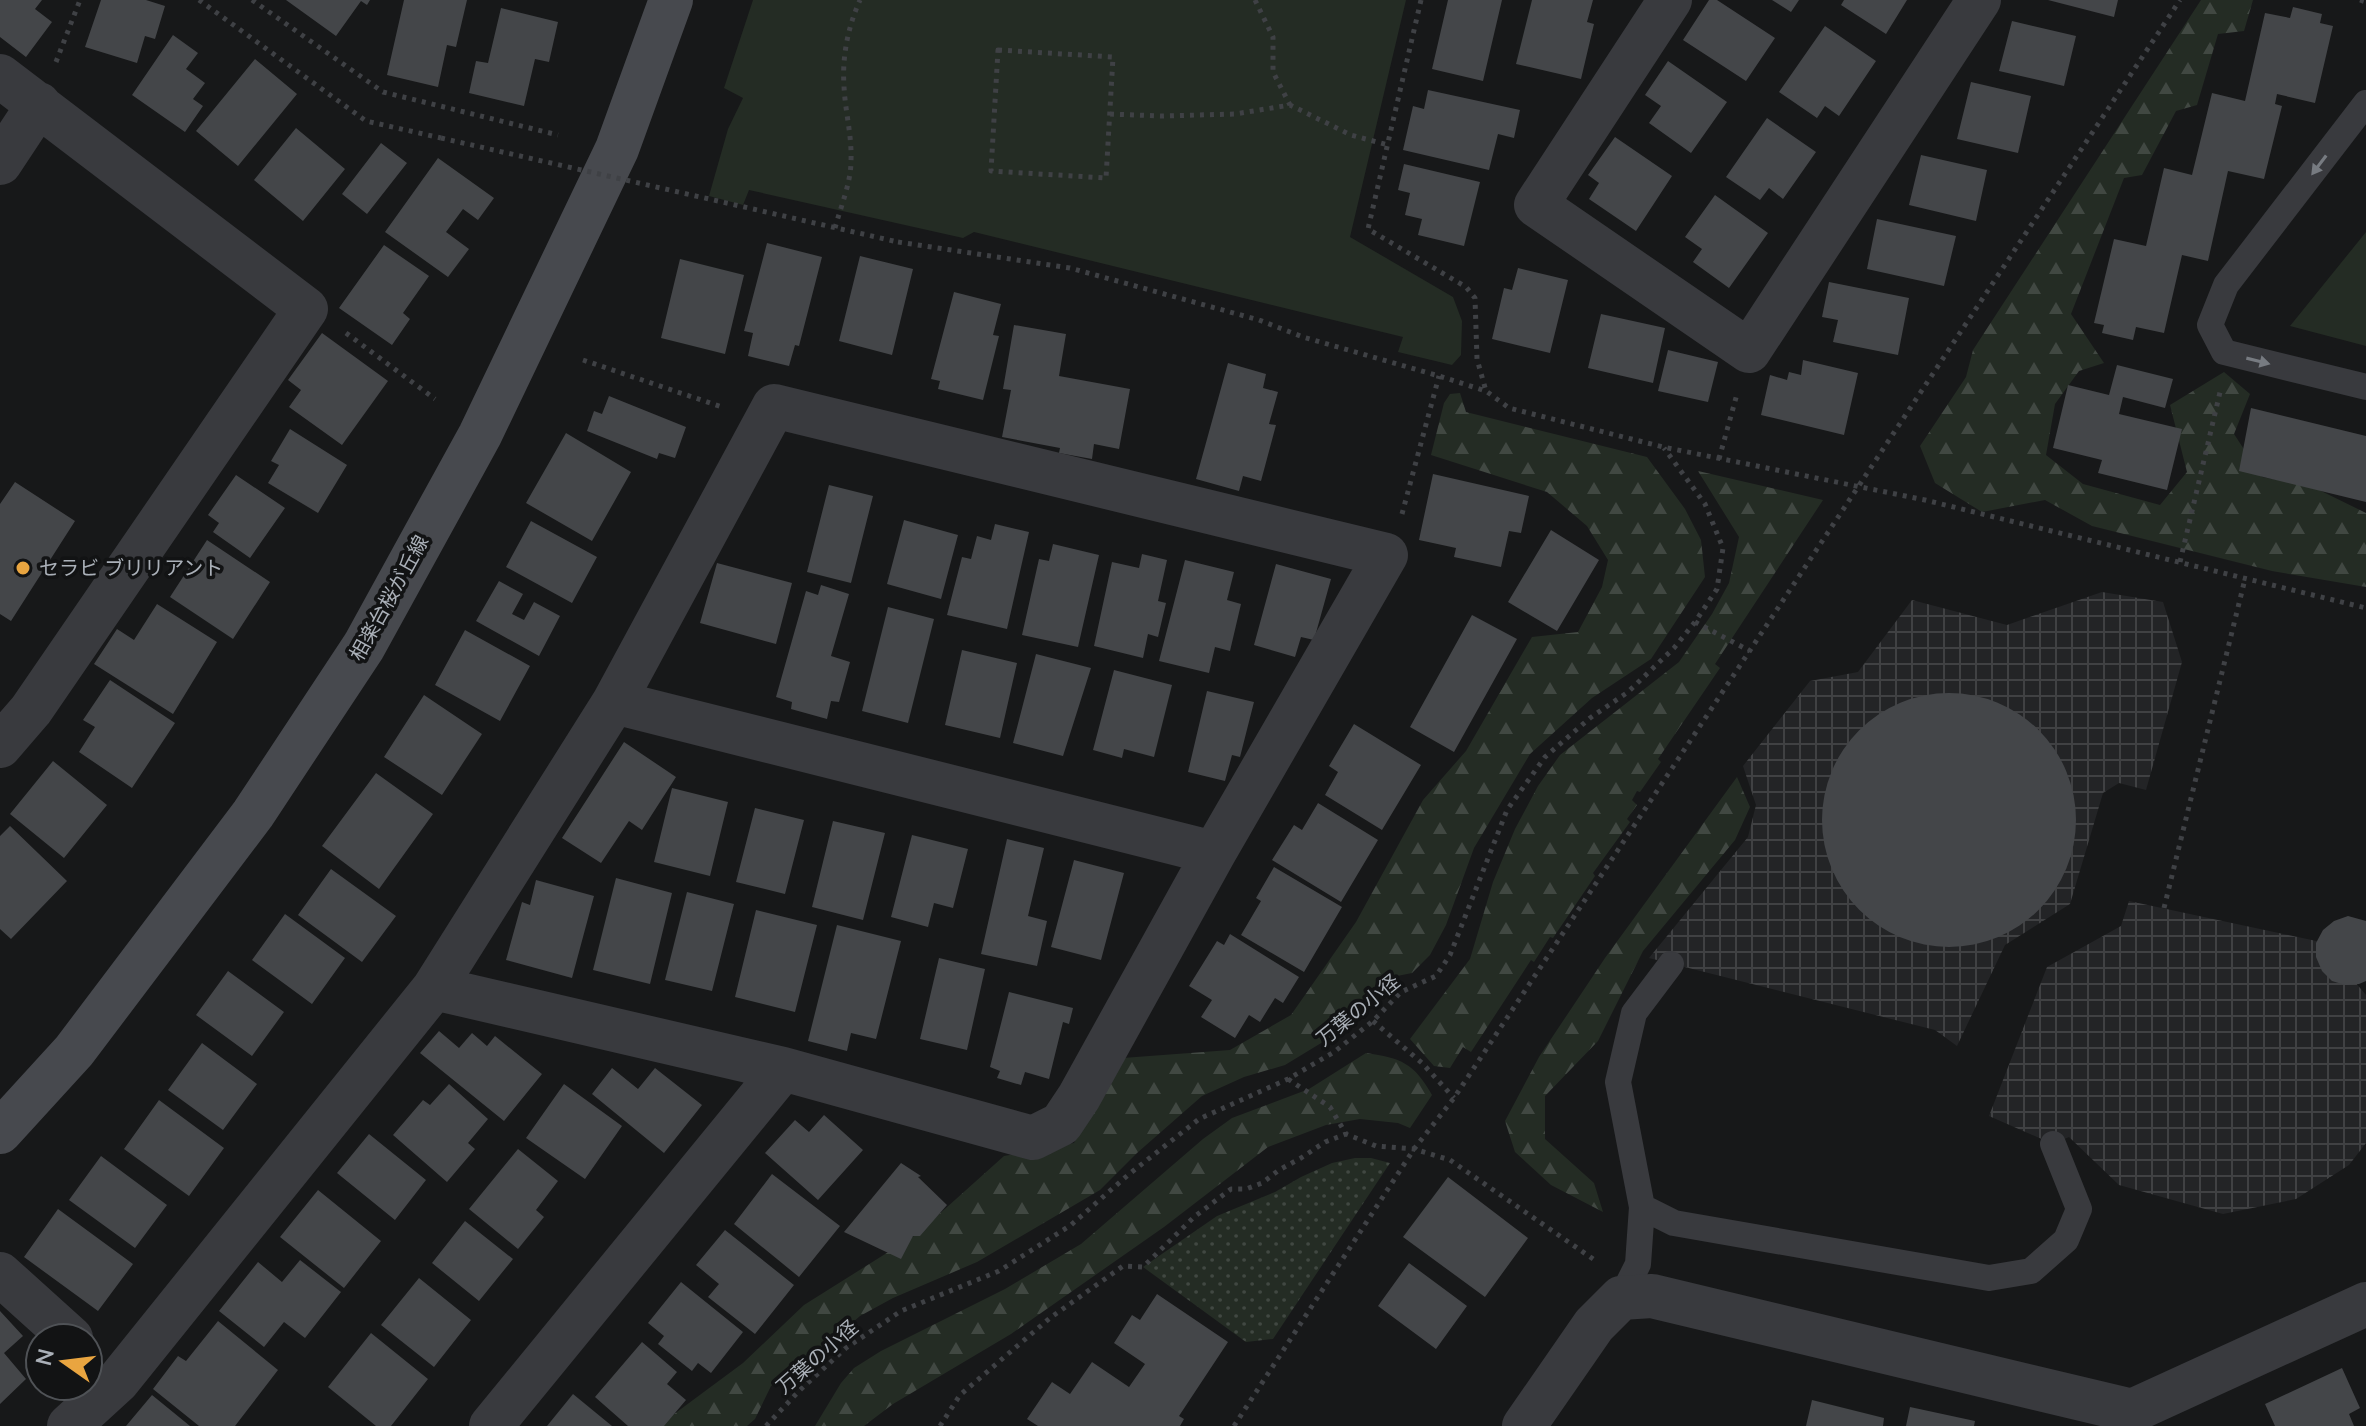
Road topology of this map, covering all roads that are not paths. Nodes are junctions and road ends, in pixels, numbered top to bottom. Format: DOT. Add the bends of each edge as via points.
graph roads {
  1 [pos="671,0"];
  2 [pos="1670,0"];
  3 [pos="1979,0"];
  4 [pos="0,76"];
  5 [pos="2366,103"];
  6 [pos="39,104"];
  7 [pos="0,163"];
  8 [pos="2366,387"];
  9 [pos="614,702"];
  10 [pos="0,746"];
  11 [pos="1214,853"];
  12 [pos="1671,964"];
  13 [pos="434,988"];
  14 [pos="783,1069"];
  15 [pos="0,1132"];
  16 [pos="2053,1144"];
  17 [pos="1642,1207"];
  18 [pos="0,1274"];
  19 [pos="1621,1298"];
  20 [pos="2366,1304"];
  21 [pos="53,1322"];
  22 [pos="104,1366"];
  23 [pos="83,1402"];
  24 [pos="69,1426"];
  25 [pos="491,1426"];
  26 [pos="1524,1426"];
  1 -- 15 [label="main road, 相楽台桜が丘線" via="617,149 480,435 364,646 253,814 74,1051"];
  2 -- 3 [label="street" via="1536,205 1749,351"];
  4 -- 6 [label="street"];
  5 -- 8 [label="lane, one-way" via="2226,285 2210,325 2224,352"];
  6 -- 7 [label="street"];
  6 -- 10 [label="street" via="306,309 31,710"];
  9 -- 11 [label="street"];
  9 -- 11 [label="street" via="774,406 1386,555"];
  9 -- 13 [label="street"];
  11 -- 14 [label="street" via="1061,1124 1033,1138"];
  12 -- 17 [label="lane" via="1634,1013 1618,1082"];
  13 -- 14 [label="street"];
  13 -- 22 [label="street"];
  14 -- 25 [label="street"];
  16 -- 17 [label="lane" via="2079,1209 2066,1240 2031,1271 1989,1278 1674,1223"];
  17 -- 19 [label="lane" via="1638,1264"];
  18 -- 21 [label="street"];
  19 -- 20 [label="street" via="1652,1296 2132,1411"];
  19 -- 26 [label="street" via="1594,1325"];
  23 -- 24 [label="street"];
}
